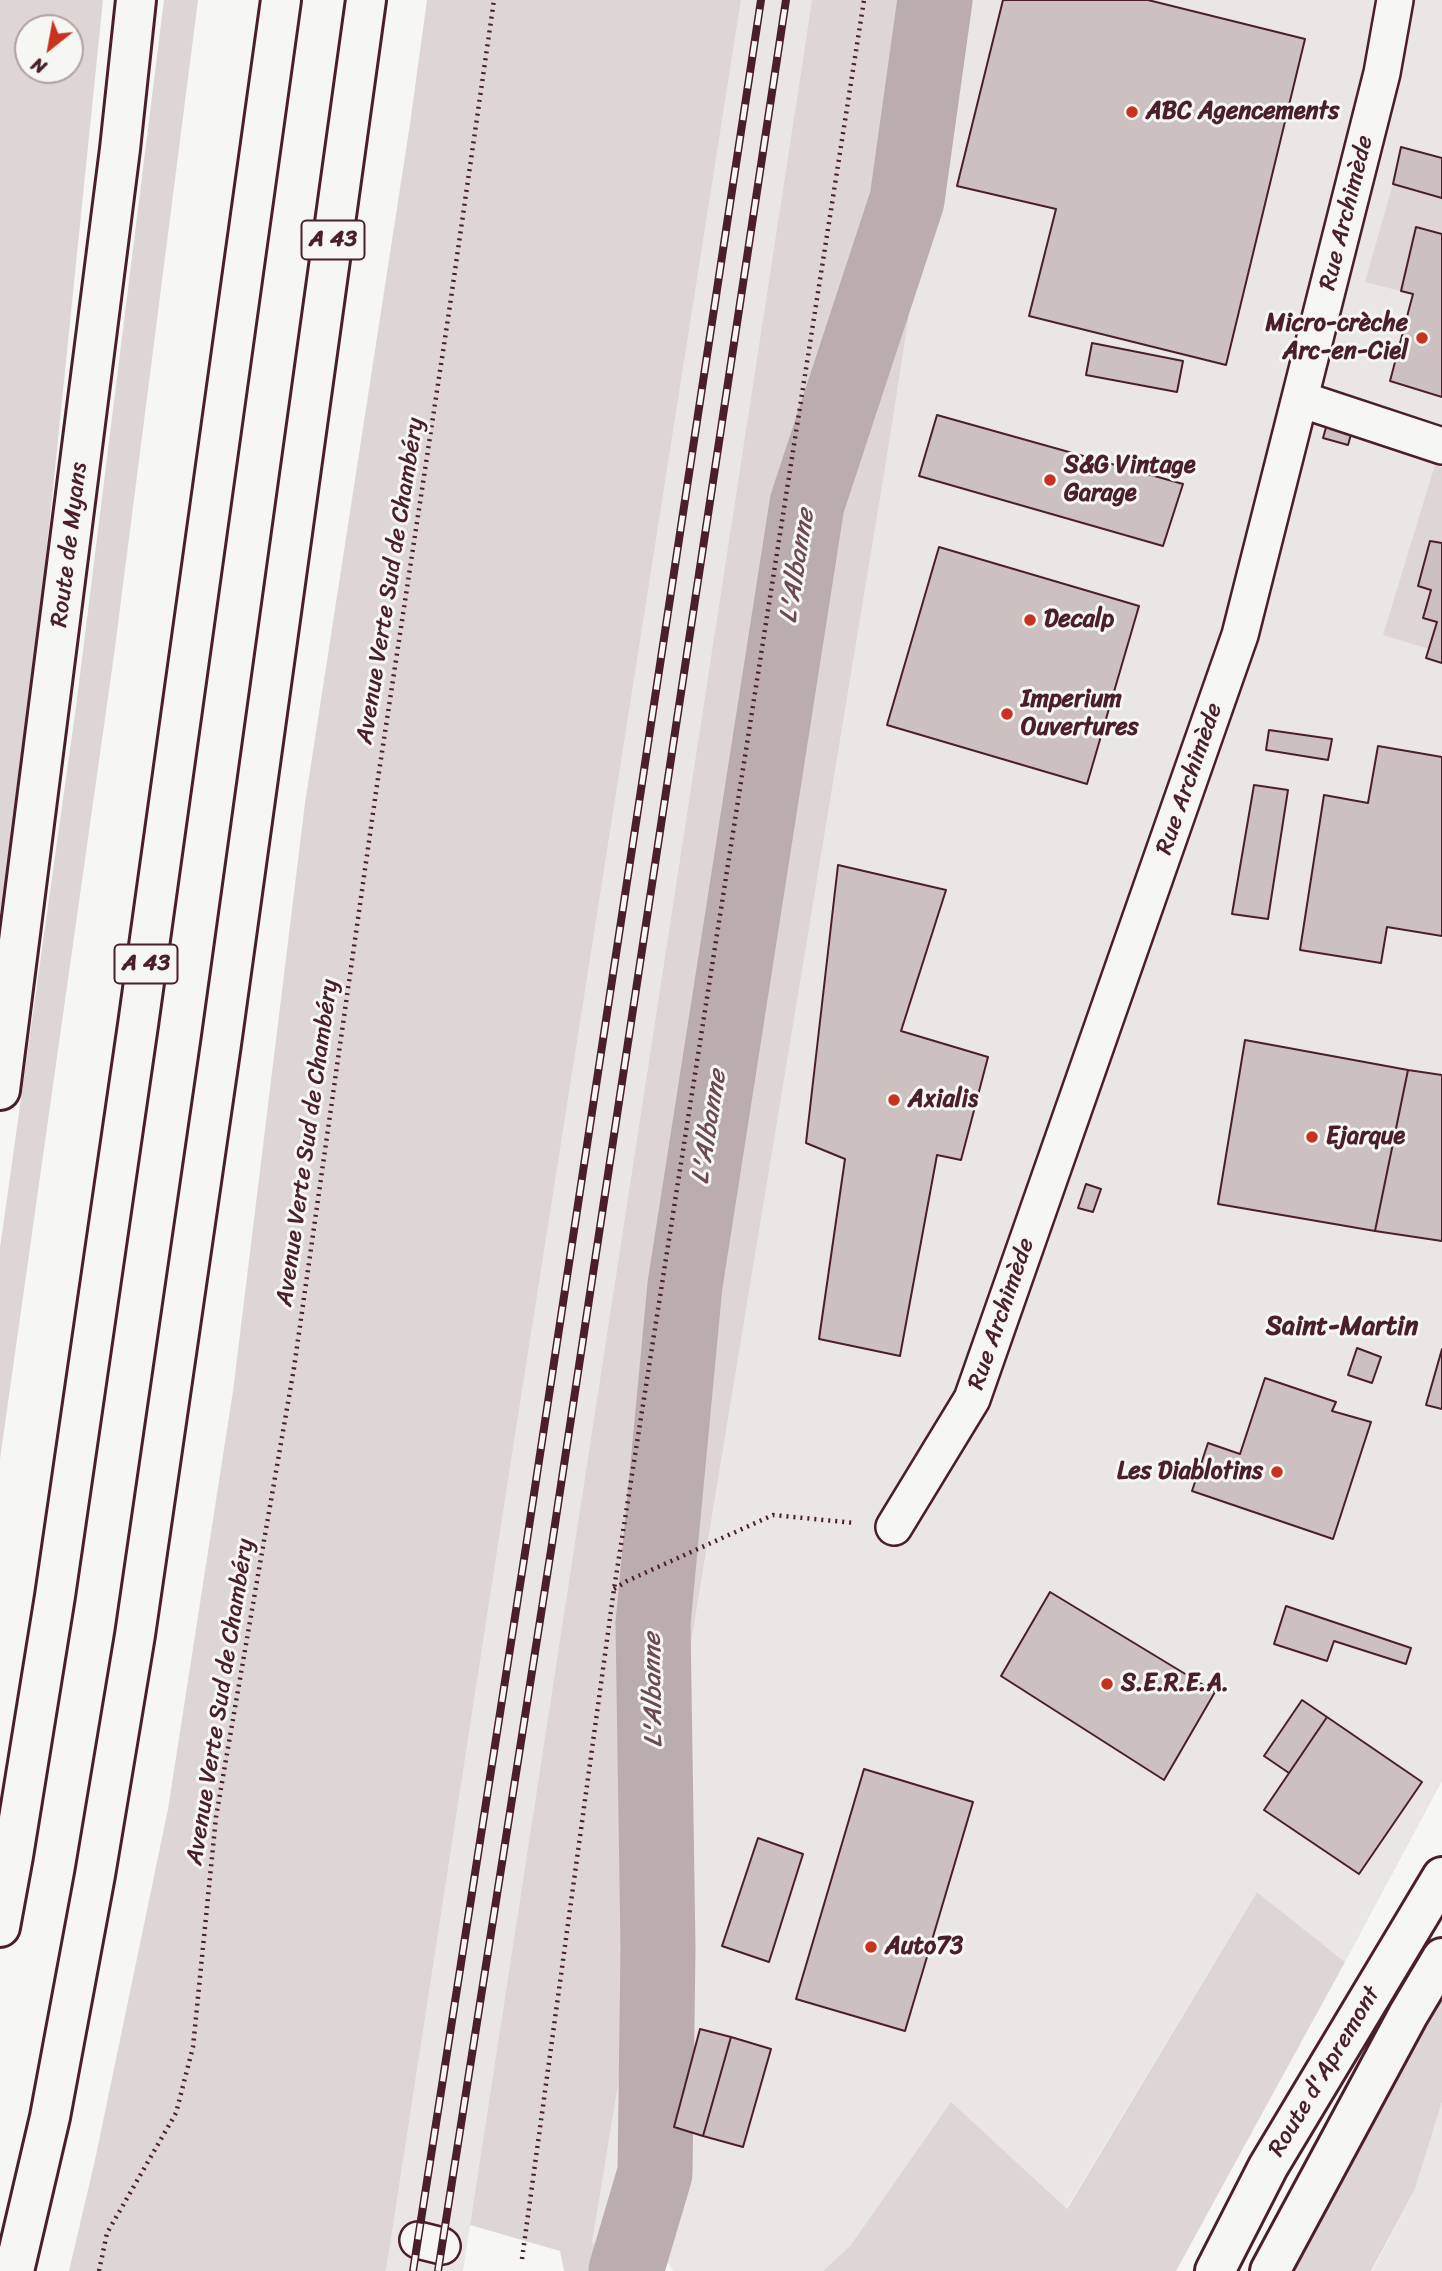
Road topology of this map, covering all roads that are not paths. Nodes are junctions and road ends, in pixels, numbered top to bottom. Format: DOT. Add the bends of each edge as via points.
graph roads {
  1 [pos="136,0"];
  2 [pos="281,0"];
  3 [pos="366,0"];
  4 [pos="1395,0"];
  5 [pos="1300,399"];
  6 [pos="1442,446"];
  7 [pos="0,1090"];
  8 [pos="894,1527"];
  9 [pos="1442,1877"];
  10 [pos="0,1927"];
  11 [pos="1442,1958"];
  12 [pos="14,2271"];
  13 [pos="1215,2271"];
  14 [pos="1270,2271"];
  1 -- 7 [label="main road, Route de Myans"];
  2 -- 10 [label="main road, A 43" via="57,1583"];
  3 -- 12 [label="main road, A 43" via="135,1635 50,2117"];
  4 -- 5 [label="street, Rue Archimède" via="1382,73"];
  5 -- 6 [label="street"];
  5 -- 8 [label="street, Rue Archimède" via="1240,635 972,1399"];
  9 -- 13 [label="main road, Route d'Apremont" via="1268,2167"];
  11 -- 14 [label="main road, Route d'Apremont"];
}
